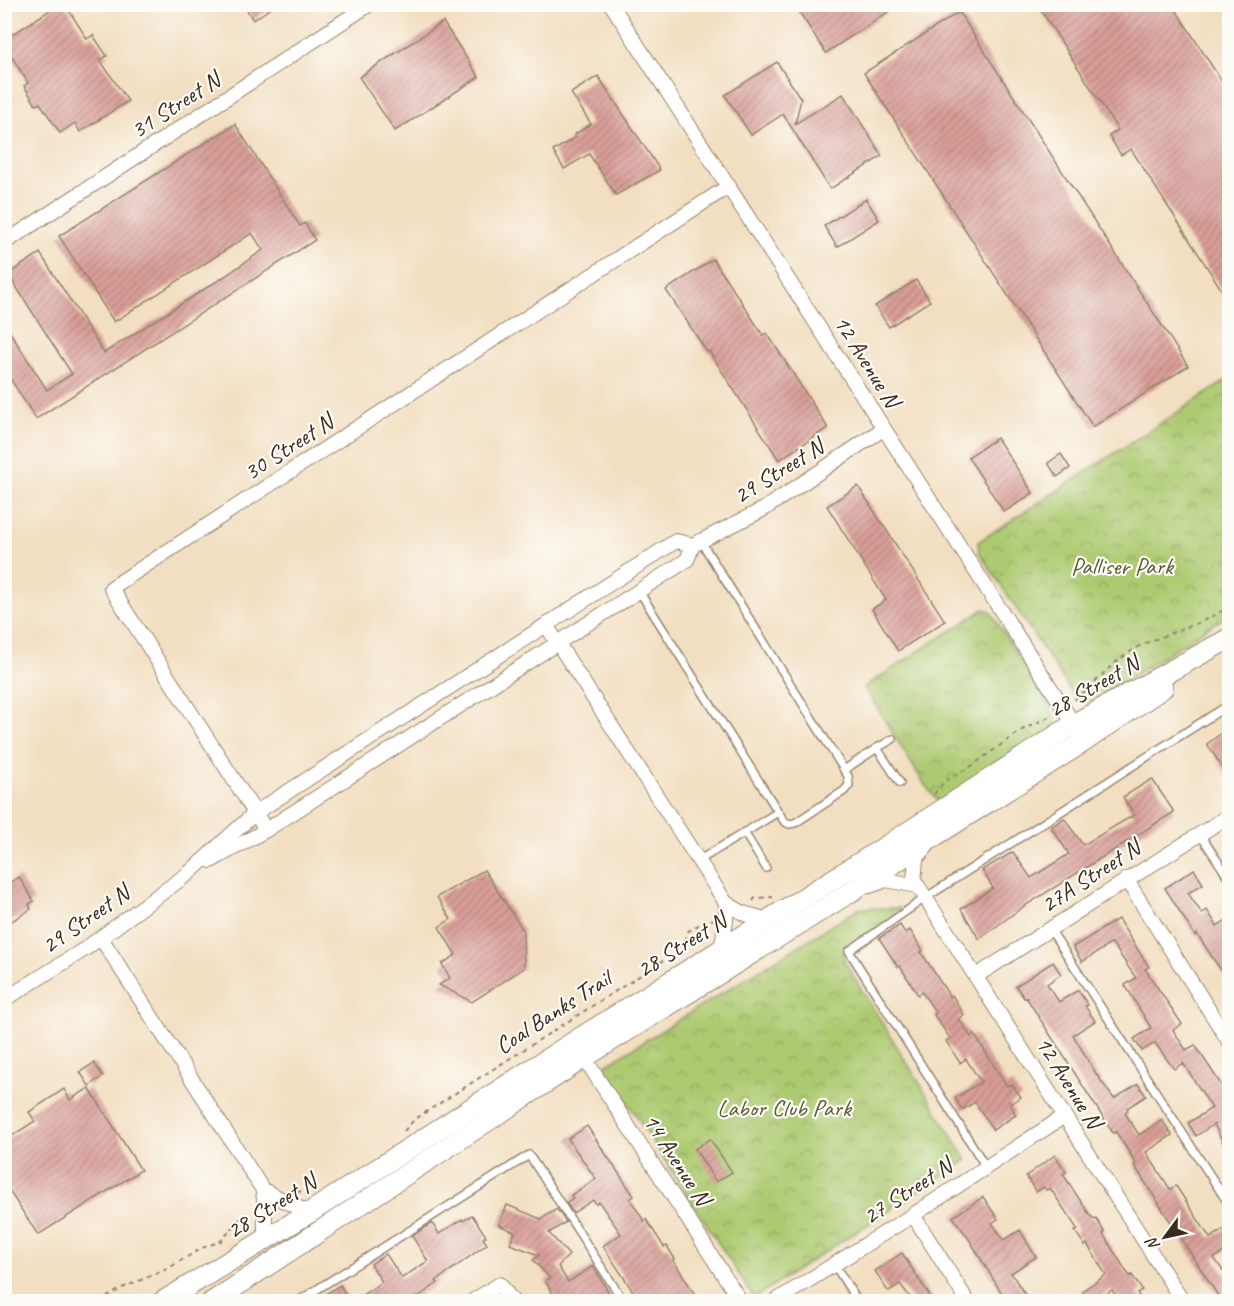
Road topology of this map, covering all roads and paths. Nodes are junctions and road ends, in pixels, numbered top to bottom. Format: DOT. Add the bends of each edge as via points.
graph roads {
  1 [pos="370,4"];
  2 [pos="611,4"];
  3 [pos="729,186"];
  4 [pos="4,243"];
  5 [pos="884,429"];
  6 [pos="697,543"];
  7 [pos="639,591"];
  8 [pos="1230,606"];
  9 [pos="546,625"];
  10 [pos="1230,640"];
  11 [pos="557,643"];
  12 [pos="1230,704"];
  13 [pos="1069,716"];
  14 [pos="893,739"];
  15 [pos="1085,741"];
  16 [pos="878,748"];
  17 [pos="844,770"];
  18 [pos="900,783"];
  19 [pos="928,800"];
  20 [pos="778,812"];
  21 [pos="255,813"];
  22 [pos="1230,815"];
  23 [pos="266,830"];
  24 [pos="744,832"];
  25 [pos="1200,833"];
  26 [pos="938,834"];
  27 [pos="698,861"];
  28 [pos="766,868"];
  29 [pos="189,873"];
  30 [pos="1126,879"];
  31 [pos="1230,880"];
  32 [pos="921,892"];
  33 [pos="849,893"];
  34 [pos="781,894"];
  35 [pos="726,903"];
  36 [pos="743,913"];
  37 [pos="768,920"];
  38 [pos="726,921"];
  39 [pos="1050,929"];
  40 [pos="101,938"];
  41 [pos="721,950"];
  42 [pos="976,976"];
  43 [pos="4,999"];
  44 [pos="1230,1043"];
  45 [pos="578,1050"];
  46 [pos="1064,1117"];
  47 [pos="402,1134"];
  48 [pos="986,1167"];
  49 [pos="263,1190"];
  50 [pos="317,1194"];
  51 [pos="289,1204"];
  52 [pos="1230,1206"];
  53 [pos="309,1213"];
  54 [pos="265,1215"];
  55 [pos="913,1215"];
  56 [pos="265,1240"];
  57 [pos="834,1264"];
  58 [pos="99,1302"];
  59 [pos="162,1302"];
  60 [pos="212,1302"];
  61 [pos="297,1302"];
  62 [pos="471,1302"];
  63 [pos="513,1302"];
  64 [pos="624,1302"];
  65 [pos="741,1302"];
  66 [pos="774,1302"];
  67 [pos="858,1302"];
  68 [pos="968,1302"];
  69 [pos="1184,1302"];
  1 -- 4 [label="street, 31 Street N"];
  2 -- 3 [label="street, 12 Avenue N"];
  3 -- 5 [label="street, 12 Avenue N"];
  3 -- 21 [label="street, 30 Street N" via="111,588"];
  5 -- 6 [label="street, 29 Street N" via="764,509"];
  5 -- 13 [label="street, 12 Avenue N"];
  6 -- 7 [label="street" via="687,560"];
  6 -- 9 [label="street" via="676,541"];
  6 -- 17 [label="lane"];
  7 -- 11 [label="street"];
  7 -- 20 [label="lane"];
  8 -- 13 [label="path" via="1131,651 1089,688"];
  9 -- 11 [label="street"];
  9 -- 21 [label="street"];
  10 -- 13 [label="main road, 28 Street N"];
  10 -- 15 [label="main road, 28 Street N"];
  11 -- 23 [label="street"];
  11 -- 27 [label="street"];
  12 -- 32 [label="lane"];
  13 -- 15 [label="street, 12 Avenue N"];
  13 -- 19 [label="path" via="1022,730 945,781"];
  13 -- 37 [label="main road, 28 Street N"];
  14 -- 16 [label="lane"];
  15 -- 26 [label="main road, 28 Street N"];
  16 -- 17 [label="lane"];
  16 -- 18 [label="lane"];
  17 -- 20 [label="lane" via="849,785 844,791 795,823 784,821"];
  20 -- 24 [label="lane"];
  21 -- 23 [label="street, 30 Street N"];
  21 -- 29 [label="street"];
  22 -- 25 [label="street, 27A Street N"];
  23 -- 29 [label="street"];
  24 -- 27 [label="lane"];
  24 -- 28 [label="lane"];
  25 -- 30 [label="street, 27A Street N"];
  25 -- 31 [label="lane"];
  26 -- 32 [label="street" via="916,859 914,881"];
  26 -- 33 [label="main road, 28 Street N"];
  27 -- 35 [label="street"];
  29 -- 40 [label="street, 29 Street N"];
  30 -- 39 [label="street, 27A Street N"];
  30 -- 44 [label="street"];
  32 -- 33 [label="street" via="886,880"];
  32 -- 42 [label="street, 12 Avenue N"];
  32 -- 48 [label="lane" via="849,951"];
  33 -- 45 [label="main road, 28 Street N"];
  34 -- 36 [label="path" via="755,898"];
  35 -- 36 [label="street"];
  35 -- 38 [label="street"];
  36 -- 37 [label="street"];
  37 -- 41 [label="main road, 28 Street N"];
  38 -- 41 [label="street"];
  38 -- 47 [label="path, Coal Banks Trail" via="708,919 687,932 680,950 415,1119"];
  39 -- 42 [label="street, 27A Street N"];
  39 -- 52 [label="lane"];
  40 -- 43 [label="street, 29 Street N"];
  40 -- 49 [label="street"];
  41 -- 45 [label="main road, 28 Street N"];
  42 -- 46 [label="street, 12 Avenue N"];
  45 -- 53 [label="main road, 28 Street N"];
  45 -- 60 [label="main road, 28 Street N"];
  45 -- 65 [label="street, 14 Avenue N"];
  46 -- 48 [label="street, 27 Street N"];
  46 -- 69 [label="street, 12 Avenue N"];
  48 -- 55 [label="street, 27 Street N"];
  49 -- 51 [label="street"];
  49 -- 54 [label="street"];
  50 -- 51 [label="path" via="299,1191"];
  51 -- 53 [label="street"];
  53 -- 56 [label="main road, 28 Street N"];
  54 -- 56 [label="street"];
  54 -- 58 [label="path" via="241,1218 221,1241"];
  55 -- 57 [label="street, 27 Street N"];
  55 -- 68 [label="street"];
  56 -- 59 [label="main road, 28 Street N"];
  57 -- 66 [label="street, 27 Street N"];
  57 -- 67 [label="lane"];
  61 -- 64 [label="lane" via="529,1155"];
  62 -- 63 [label="street" via="500,1284"];
}
